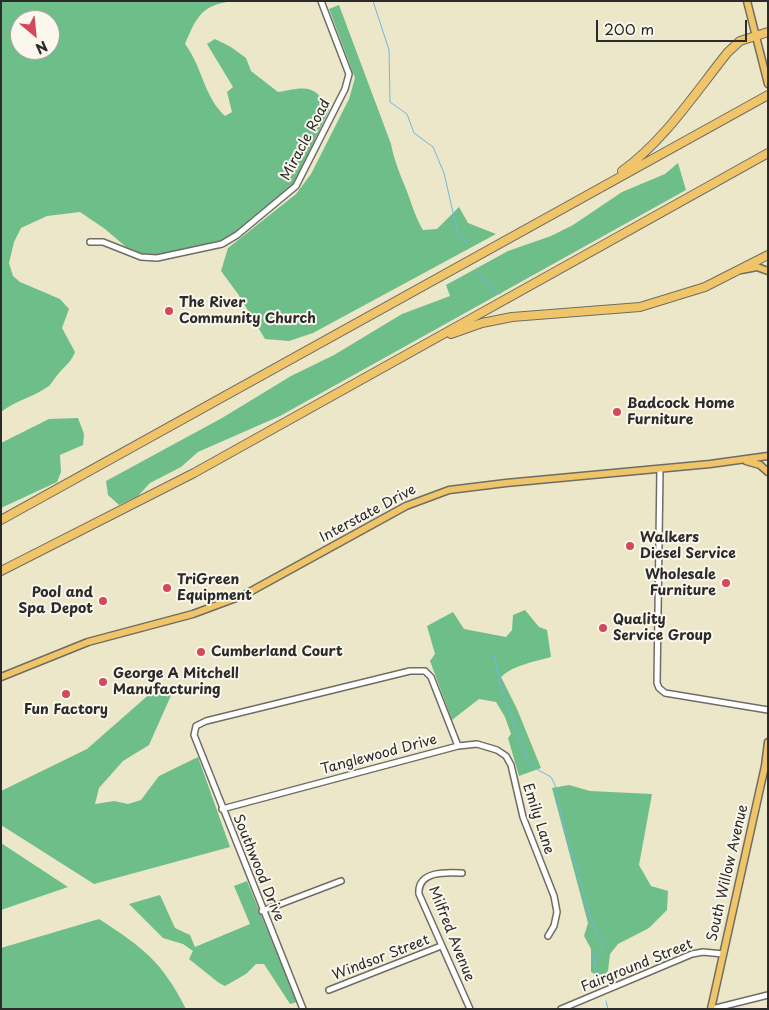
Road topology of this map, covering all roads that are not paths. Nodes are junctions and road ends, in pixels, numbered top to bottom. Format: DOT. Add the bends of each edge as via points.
graph roads {
  1 [pos="321,1"];
  2 [pos="747,1"];
  3 [pos="768,32"];
  4 [pos="756,36"];
  5 [pos="768,84"];
  6 [pos="768,95"];
  7 [pos="768,154"];
  8 [pos="592,193"];
  9 [pos="90,242"];
  10 [pos="768,255"];
  11 [pos="768,271"];
  12 [pos="733,272"];
  13 [pos="428,342"];
  14 [pos="768,456"];
  15 [pos="740,460"];
  16 [pos="660,469"];
  17 [pos="768,472"];
  18 [pos="1,520"];
  19 [pos="1,571"];
  20 [pos="1,677"];
  21 [pos="768,710"];
  22 [pos="194,735"];
  23 [pos="768,742"];
  24 [pos="458,746"];
  25 [pos="222,809"];
  26 [pos="462,873"];
  27 [pos="341,881"];
  28 [pos="262,911"];
  29 [pos="548,936"];
  30 [pos="442,946"];
  31 [pos="723,954"];
  32 [pos="329,990"];
  33 [pos="768,994"];
  34 [pos="303,1009"];
  35 [pos="470,1009"];
  36 [pos="561,1009"];
  37 [pos="711,1009"];
  1 -- 9 [label="street, Miracle Road" via="349,74 346,89 296,186 222,244 158,258 141,257 103,242"];
  2 -- 4 [label="main road"];
  3 -- 4 [label="highway"];
  4 -- 5 [label="main road"];
  4 -- 8 [label="highway" via="740,41 728,52 656,141 636,161"];
  6 -- 8 [label="highway"];
  7 -- 13 [label="highway"];
  8 -- 18 [label="highway"];
  10 -- 12 [label="highway"];
  11 -- 12 [label="main road" via="757,267"];
  12 -- 13 [label="highway" via="683,295 640,307 512,317 482,323"];
  13 -- 19 [label="highway" via="194,473"];
  14 -- 15 [label="main road, Interstate Drive"];
  15 -- 16 [label="main road, Interstate Drive"];
  15 -- 17 [label="main road" via="755,463"];
  16 -- 20 [label="main road, Interstate Drive" via="465,487 431,495 244,595 193,614 88,642"];
  16 -- 21 [label="street" via="659,688 665,693"];
  22 -- 24 [label="street, Tanglewood Drive" via="196,726 206,721 417,670 425,671 431,677"];
  22 -- 25 [label="street, Southwood Drive"];
  23 -- 31 [label="main road, South Willow Avenue"];
  24 -- 25 [label="street, Tanglewood Drive"];
  24 -- 29 [label="street, Emily Lane" via="477,744 497,750 511,765 523,817 554,896 557,912"];
  25 -- 28 [label="street, Southwood Drive"];
  26 -- 30 [label="street, Milfred Avenue" via="432,874 418,887"];
  27 -- 28 [label="street"];
  28 -- 34 [label="street, Southwood Drive"];
  30 -- 32 [label="street, Windsor Street"];
  30 -- 35 [label="street, Milfred Avenue"];
  31 -- 36 [label="street, Fairground Street" via="692,954"];
  31 -- 37 [label="main road, South Willow Avenue"];
  33 -- 37 [label="street"];
}
